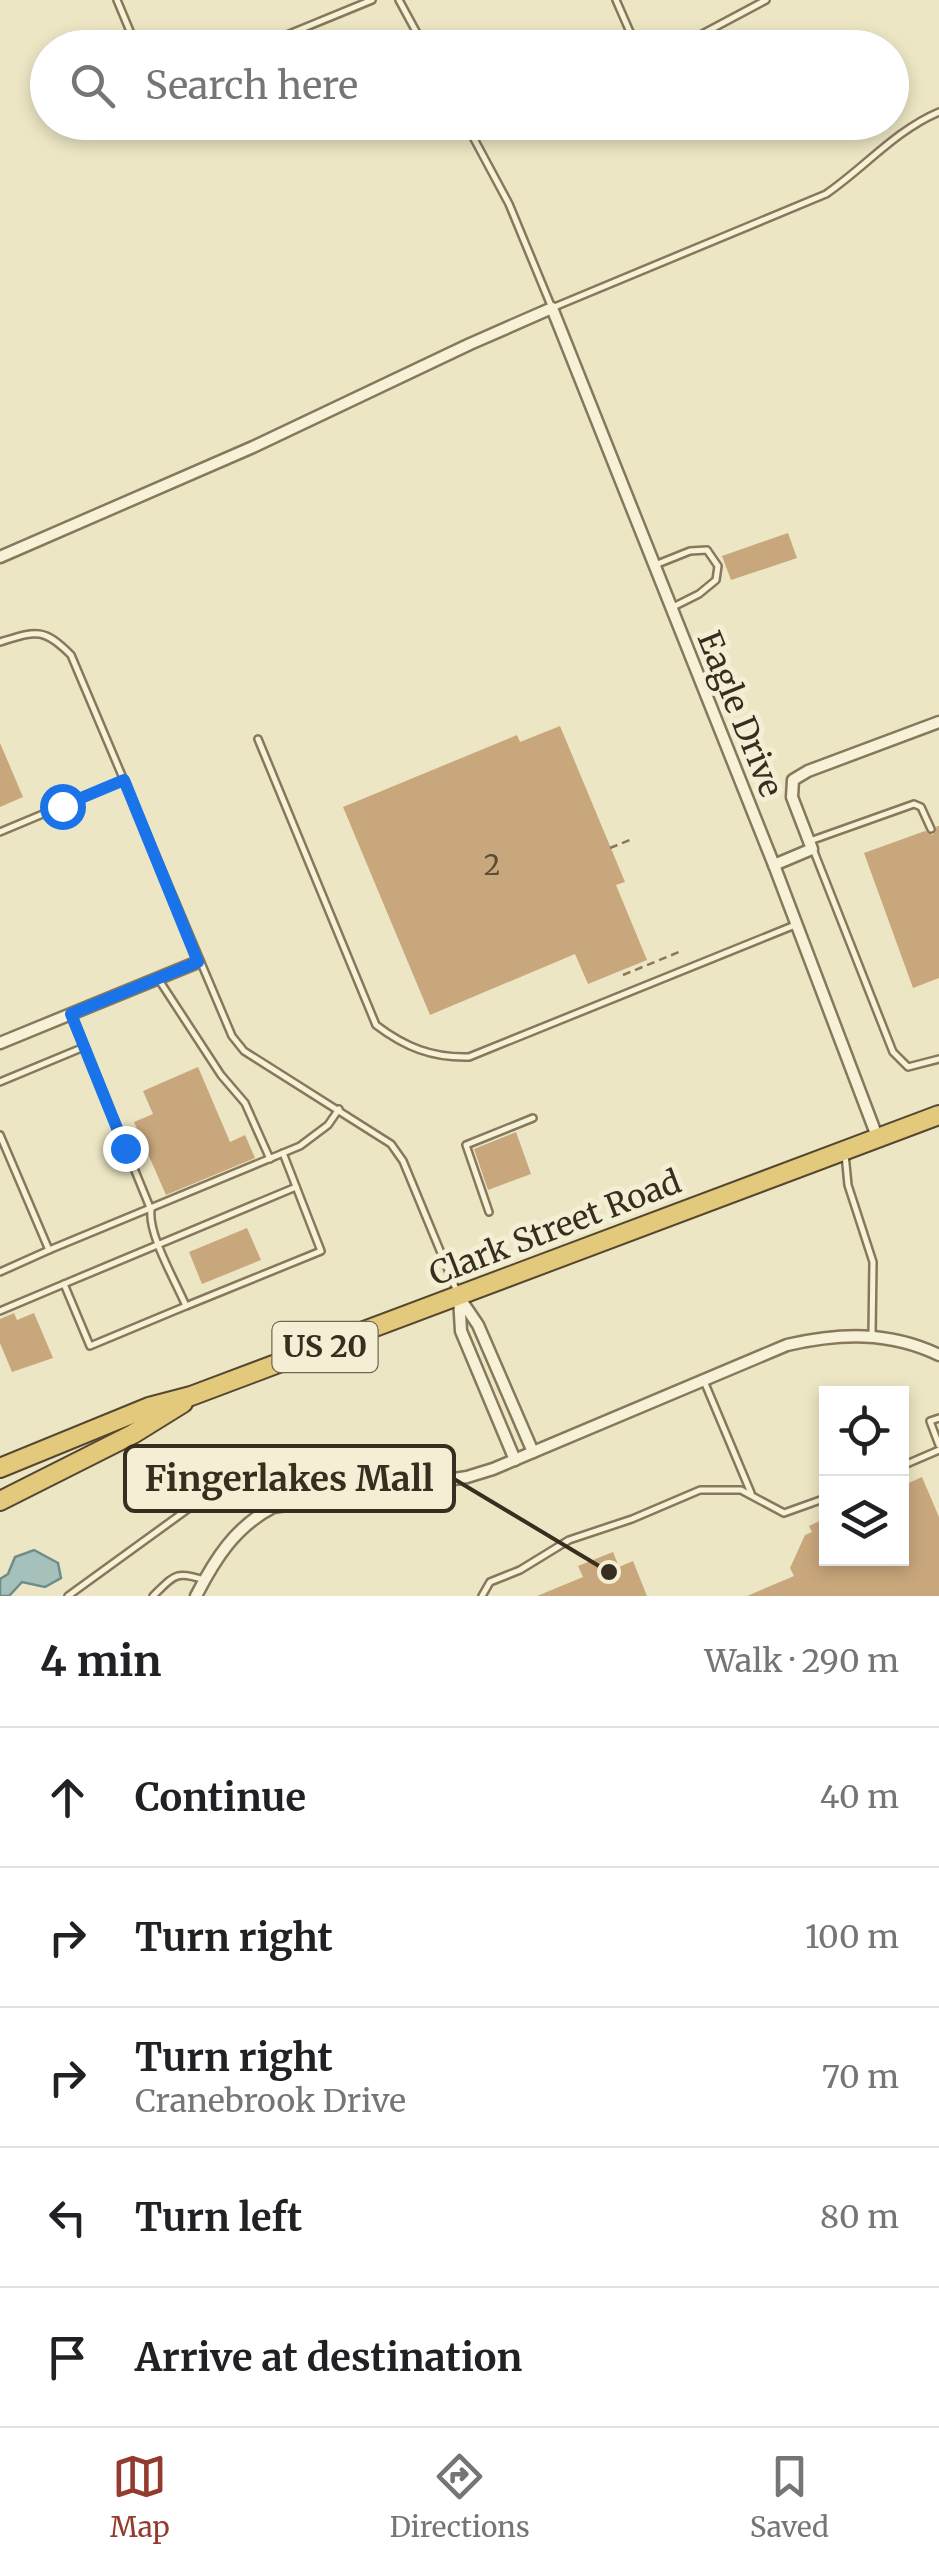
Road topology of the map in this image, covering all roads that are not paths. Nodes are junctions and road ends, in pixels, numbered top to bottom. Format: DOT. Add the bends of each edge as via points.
graph roads {
  1 [pos="118,0"];
  2 [pos="372,0"];
  3 [pos="400,0"];
  4 [pos="616,0"];
  5 [pos="766,0"];
  6 [pos="130,30"];
  7 [pos="299,30"];
  8 [pos="416,30"];
  9 [pos="628,30"];
  10 [pos="710,30"];
  11 [pos="939,112"];
  12 [pos="909,128"];
  13 [pos="474,140"];
  14 [pos="893,140"];
  15 [pos="552,308"];
  16 [pos="0,556"];
  17 [pos="653,566"];
  18 [pos="670,608"];
  19 [pos="0,642"];
  20 [pos="939,722"];
  21 [pos="258,739"];
  22 [pos="124,780"];
  23 [pos="931,828"];
  24 [pos="0,832"];
  25 [pos="811,845"];
  26 [pos="774,864"];
  27 [pos="795,925"];
  28 [pos="198,962"];
  29 [pos="158,978"];
  30 [pos="71,1014"];
  31 [pos="0,1043"];
  32 [pos="84,1047"];
  33 [pos="939,1058"];
  34 [pos="0,1082"];
  35 [pos="339,1109"];
  36 [pos="939,1115"];
  37 [pos="533,1118"];
  38 [pos="0,1136"];
  39 [pos="878,1138"];
  40 [pos="844,1151"];
  41 [pos="283,1153"];
  42 [pos="270,1159"];
  43 [pos="296,1187"];
  44 [pos="151,1210"];
  45 [pos="489,1212"];
  46 [pos="159,1244"];
  47 [pos="49,1250"];
  48 [pos="0,1272"];
  49 [pos="64,1284"];
  50 [pos="459,1297"];
  51 [pos="186,1306"];
  52 [pos="0,1311"];
  53 [pos="872,1335"];
  54 [pos="939,1355"];
  55 [pos="704,1380"];
  56 [pos="192,1396"];
  57 [pos="939,1418"];
  58 [pos="939,1447"];
  59 [pos="533,1452"];
  60 [pos="515,1460"];
  61 [pos="909,1462"];
  62 [pos="0,1468"];
  63 [pos="751,1493"];
  64 [pos="819,1500"];
  65 [pos="0,1501"];
  66 [pos="200,1501"];
  67 [pos="204,1580"];
  68 [pos="68,1596"];
  69 [pos="153,1596"];
  70 [pos="196,1596"];
  71 [pos="482,1596"];
  1 -- 6 [label="lane"];
  2 -- 7 [label="lane"];
  3 -- 8 [label="lane"];
  4 -- 9 [label="lane"];
  5 -- 10 [label="lane"];
  11 -- 12 [label="lane"];
  13 -- 15 [label="lane"];
  14 -- 15 [label="lane" via="826,194"];
  15 -- 16 [label="street" via="253,448"];
  15 -- 17 [label="street, Eagle Drive"];
  17 -- 18 [label="street, Eagle Drive"];
  17 -- 18 [label="lane" via="708,550 718,566 716,580"];
  18 -- 26 [label="street, Eagle Drive"];
  19 -- 22 [label="lane" via="30,633 52,636 71,654"];
  20 -- 25 [label="street" via="793,780 792,797"];
  21 -- 27 [label="lane" via="376,1024 399,1042 440,1058 469,1056"];
  22 -- 24 [label="lane"];
  22 -- 28 [label="lane"];
  23 -- 25 [label="lane" via="921,807 906,805"];
  25 -- 26 [label="street"];
  25 -- 33 [label="lane" via="893,1052 908,1066"];
  26 -- 27 [label="street, Eagle Drive"];
  27 -- 39 [label="street, Eagle Drive"];
  28 -- 29 [label="street"];
  28 -- 35 [label="lane" via="222,1019 244,1050"];
  29 -- 30 [label="street"];
  29 -- 42 [label="lane" via="245,1103"];
  30 -- 31 [label="street"];
  30 -- 32 [label="lane"];
  32 -- 34 [label="lane"];
  32 -- 44 [label="lane"];
  35 -- 41 [label="lane" via="316,1136"];
  35 -- 50 [label="lane" via="391,1144 403,1161"];
  36 -- 39 [label="highway, Clark Street Road / US 20"];
  37 -- 45 [label="lane" via="466,1145"];
  38 -- 47 [label="lane"];
  39 -- 40 [label="highway, Clark Street Road / US 20"];
  40 -- 50 [label="highway, Clark Street Road / US 20"];
  40 -- 53 [label="lane" via="848,1185 874,1262"];
  41 -- 42 [label="lane"];
  41 -- 43 [label="lane"];
  42 -- 44 [label="lane"];
  43 -- 46 [label="lane"];
  43 -- 51 [label="lane" via="321,1251"];
  44 -- 46 [label="lane"];
  44 -- 47 [label="lane"];
  46 -- 49 [label="lane"];
  46 -- 51 [label="lane"];
  47 -- 48 [label="lane"];
  49 -- 51 [label="lane" via="90,1346"];
  49 -- 52 [label="lane"];
  50 -- 56 [label="highway, Clark Street Road / US 20"];
  50 -- 59 [label="street" via="478,1325"];
  50 -- 60 [label="street" via="460,1331"];
  53 -- 54 [label="street"];
  53 -- 55 [label="street" via="788,1345"];
  55 -- 59 [label="street"];
  55 -- 63 [label="lane"];
  56 -- 62 [label="highway, Clark Street Road / US 20" via="149,1406"];
  56 -- 65 [label="highway, Clark Street Road / US 20" via="133,1434"];
  57 -- 58 [label="lane" via="930,1421"];
  58 -- 61 [label="lane"];
  59 -- 60 [label="street"];
  60 -- 67 [label="street" via="467,1477 273,1508 239,1530"];
  63 -- 64 [label="lane" via="784,1513"];
  63 -- 71 [label="lane" via="700,1490 584,1533 490,1582"];
  66 -- 68 [label="lane"];
  67 -- 69 [label="lane" via="176,1575"];
  67 -- 70 [label="street"];
}
